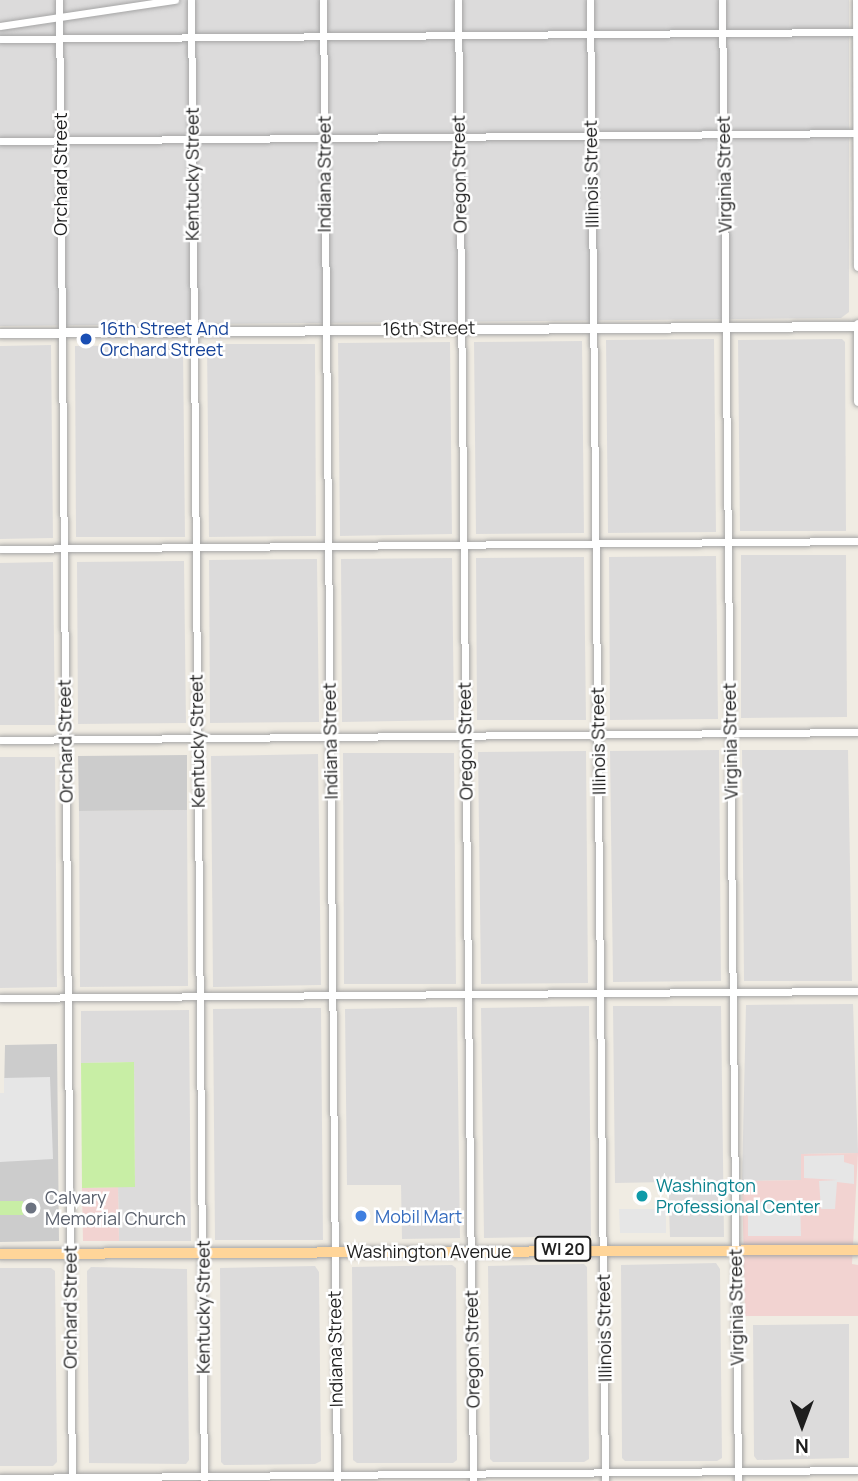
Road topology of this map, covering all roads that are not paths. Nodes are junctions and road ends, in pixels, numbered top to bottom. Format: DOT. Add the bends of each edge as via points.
graph roads {
  1 [pos="59,0"];
  2 [pos="175,0"];
  3 [pos="191,0"];
  4 [pos="323,0"];
  5 [pos="458,0"];
  6 [pos="590,0"];
  7 [pos="722,0"];
  8 [pos="857,0"];
  9 [pos="59,16"];
  10 [pos="0,26"];
  11 [pos="723,32"];
  12 [pos="858,32"];
  13 [pos="590,34"];
  14 [pos="458,35"];
  15 [pos="323,36"];
  16 [pos="191,37"];
  17 [pos="0,39"];
  18 [pos="59,39"];
  19 [pos="857,133"];
  20 [pos="723,134"];
  21 [pos="591,136"];
  22 [pos="459,137"];
  23 [pos="324,138"];
  24 [pos="192,139"];
  25 [pos="0,141"];
  26 [pos="60,141"];
  27 [pos="858,267"];
  28 [pos="858,325"];
  29 [pos="725,326"];
  30 [pos="593,327"];
  31 [pos="461,328"];
  32 [pos="326,330"];
  33 [pos="194,331"];
  34 [pos="61,332"];
  35 [pos="0,333"];
  36 [pos="858,401"];
  37 [pos="858,541"];
  38 [pos="728,542"];
  39 [pos="595,543"];
  40 [pos="463,544"];
  41 [pos="328,546"];
  42 [pos="196,547"];
  43 [pos="63,548"];
  44 [pos="0,549"];
  45 [pos="858,732"];
  46 [pos="730,733"];
  47 [pos="598,734"];
  48 [pos="465,735"];
  49 [pos="330,737"];
  50 [pos="197,738"];
  51 [pos="65,739"];
  52 [pos="0,740"];
  53 [pos="858,990"];
  54 [pos="733,992"];
  55 [pos="600,993"];
  56 [pos="468,994"];
  57 [pos="332,995"];
  58 [pos="200,997"];
  59 [pos="0,998"];
  60 [pos="68,998"];
  61 [pos="603,1249"];
  62 [pos="470,1250"];
  63 [pos="858,1250"];
  64 [pos="334,1251"];
  65 [pos="736,1251"];
  66 [pos="202,1252"];
  67 [pos="0,1254"];
  68 [pos="70,1254"];
  69 [pos="858,1470"];
  70 [pos="738,1471"];
  71 [pos="473,1477"];
  72 [pos="606,1477"];
  73 [pos="0,1478"];
  74 [pos="337,1478"];
  75 [pos="72,1479"];
  76 [pos="204,1479"];
  77 [pos="738,1481"];
  1 -- 9 [label="street, Orchard Street"];
  2 -- 9 [label="street"];
  3 -- 16 [label="street, Kentucky Street"];
  4 -- 15 [label="street, Indiana Street"];
  5 -- 14 [label="street, Oregon Street"];
  6 -- 13 [label="street, Illinois Street"];
  7 -- 11 [label="street, Virginia Street"];
  8 -- 12 [label="street"];
  9 -- 10 [label="street"];
  9 -- 18 [label="street, Orchard Street"];
  11 -- 12 [label="street"];
  11 -- 13 [label="street"];
  11 -- 20 [label="street, Virginia Street"];
  12 -- 19 [label="street"];
  13 -- 14 [label="street"];
  13 -- 21 [label="street, Illinois Street"];
  14 -- 15 [label="street"];
  14 -- 22 [label="street, Oregon Street"];
  15 -- 16 [label="street"];
  15 -- 23 [label="street, Indiana Street"];
  16 -- 18 [label="street"];
  16 -- 24 [label="street, Kentucky Street"];
  17 -- 18 [label="street"];
  18 -- 26 [label="street, Orchard Street"];
  19 -- 20 [label="street"];
  19 -- 27 [label="street"];
  20 -- 21 [label="street"];
  20 -- 29 [label="street, Virginia Street"];
  21 -- 22 [label="street"];
  21 -- 30 [label="street, Illinois Street"];
  22 -- 23 [label="street"];
  22 -- 31 [label="street, Oregon Street"];
  23 -- 24 [label="street"];
  23 -- 32 [label="street, Indiana Street"];
  24 -- 26 [label="street"];
  24 -- 33 [label="street, Kentucky Street"];
  25 -- 26 [label="street"];
  26 -- 34 [label="street, Orchard Street"];
  28 -- 29 [label="street, 16th Street"];
  28 -- 36 [label="street"];
  29 -- 30 [label="street, 16th Street"];
  29 -- 38 [label="street, Virginia Street"];
  30 -- 31 [label="street, 16th Street"];
  30 -- 39 [label="street, Illinois Street"];
  31 -- 32 [label="street, 16th Street"];
  31 -- 40 [label="street, Oregon Street"];
  32 -- 33 [label="street, 16th Street"];
  32 -- 41 [label="street, Indiana Street"];
  33 -- 34 [label="street, 16th Street"];
  33 -- 42 [label="street, Kentucky Street"];
  34 -- 35 [label="street, 16th Street"];
  34 -- 43 [label="street, Orchard Street"];
  37 -- 38 [label="street"];
  38 -- 39 [label="street"];
  38 -- 46 [label="street, Virginia Street"];
  39 -- 40 [label="street"];
  39 -- 47 [label="street, Illinois Street"];
  40 -- 41 [label="street"];
  40 -- 48 [label="street, Oregon Street"];
  41 -- 42 [label="street"];
  41 -- 49 [label="street, Indiana Street"];
  42 -- 43 [label="street"];
  42 -- 50 [label="street, Kentucky Street"];
  43 -- 44 [label="street"];
  43 -- 51 [label="street, Orchard Street"];
  45 -- 46 [label="street"];
  46 -- 47 [label="street"];
  46 -- 54 [label="street, Virginia Street"];
  47 -- 48 [label="street"];
  47 -- 55 [label="street, Illinois Street"];
  48 -- 49 [label="street"];
  48 -- 56 [label="street, Oregon Street"];
  49 -- 50 [label="street"];
  49 -- 57 [label="street, Indiana Street"];
  50 -- 51 [label="street"];
  50 -- 58 [label="street, Kentucky Street"];
  51 -- 52 [label="street"];
  51 -- 60 [label="street, Orchard Street"];
  53 -- 54 [label="street"];
  54 -- 55 [label="street"];
  54 -- 65 [label="street, Virginia Street"];
  55 -- 56 [label="street"];
  55 -- 61 [label="street, Illinois Street"];
  56 -- 57 [label="street"];
  56 -- 62 [label="street, Oregon Street"];
  57 -- 58 [label="street"];
  57 -- 64 [label="street, Indiana Street"];
  58 -- 60 [label="street"];
  58 -- 66 [label="street, Kentucky Street"];
  59 -- 60 [label="street"];
  60 -- 68 [label="street, Orchard Street"];
  61 -- 62 [label="main road, Washington Avenue / WI 20"];
  61 -- 65 [label="main road, Washington Avenue / WI 20"];
  61 -- 72 [label="street, Illinois Street"];
  62 -- 64 [label="main road, Washington Avenue / WI 20"];
  62 -- 71 [label="street, Oregon Street"];
  63 -- 65 [label="main road, Washington Avenue / WI 20"];
  64 -- 66 [label="main road, Washington Avenue / WI 20"];
  64 -- 74 [label="street, Indiana Street"];
  65 -- 70 [label="street, Virginia Street"];
  66 -- 68 [label="main road, Washington Avenue / WI 20"];
  66 -- 76 [label="street, Kentucky Street"];
  67 -- 68 [label="main road, Washington Avenue / WI 20"];
  68 -- 75 [label="street, Orchard Street"];
  69 -- 70 [label="street"];
  70 -- 72 [label="street"];
  70 -- 77 [label="street, Virginia Street"];
  71 -- 72 [label="street"];
  71 -- 74 [label="street"];
  73 -- 75 [label="street"];
  74 -- 76 [label="street"];
  75 -- 76 [label="street"];
}
